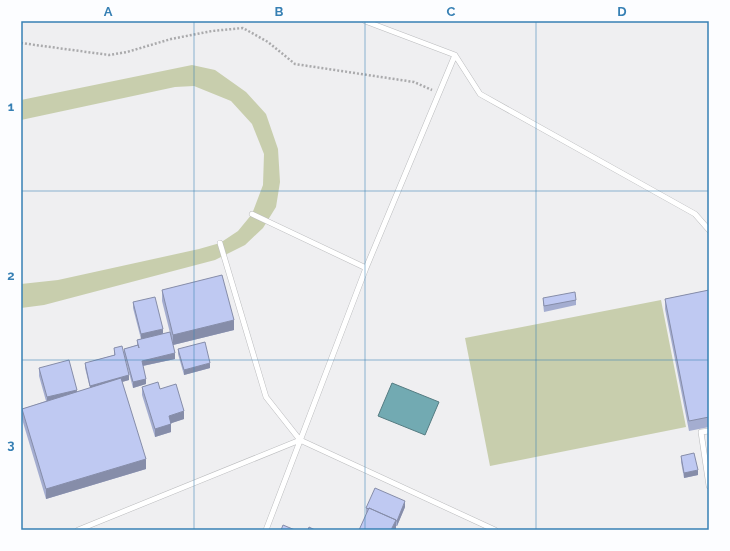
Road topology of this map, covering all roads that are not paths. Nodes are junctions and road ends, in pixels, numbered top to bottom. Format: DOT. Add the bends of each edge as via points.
graph roads {
  1 [pos="366,21"];
  2 [pos="455,55"];
  3 [pos="252,214"];
  4 [pos="709,230"];
  5 [pos="220,242"];
  6 [pos="366,268"];
  7 [pos="709,431"];
  8 [pos="300,440"];
  9 [pos="709,486"];
  10 [pos="78,530"];
  11 [pos="266,530"];
  12 [pos="495,530"];
  1 -- 2 [label="lane"];
  2 -- 4 [label="lane" via="480,94 695,214"];
  2 -- 6 [label="lane"];
  3 -- 6 [label="lane"];
  5 -- 8 [label="lane" via="266,397"];
  6 -- 8 [label="lane"];
  7 -- 9 [label="lane" via="701,432"];
  8 -- 10 [label="lane"];
  8 -- 11 [label="lane"];
  8 -- 12 [label="lane"];
}
